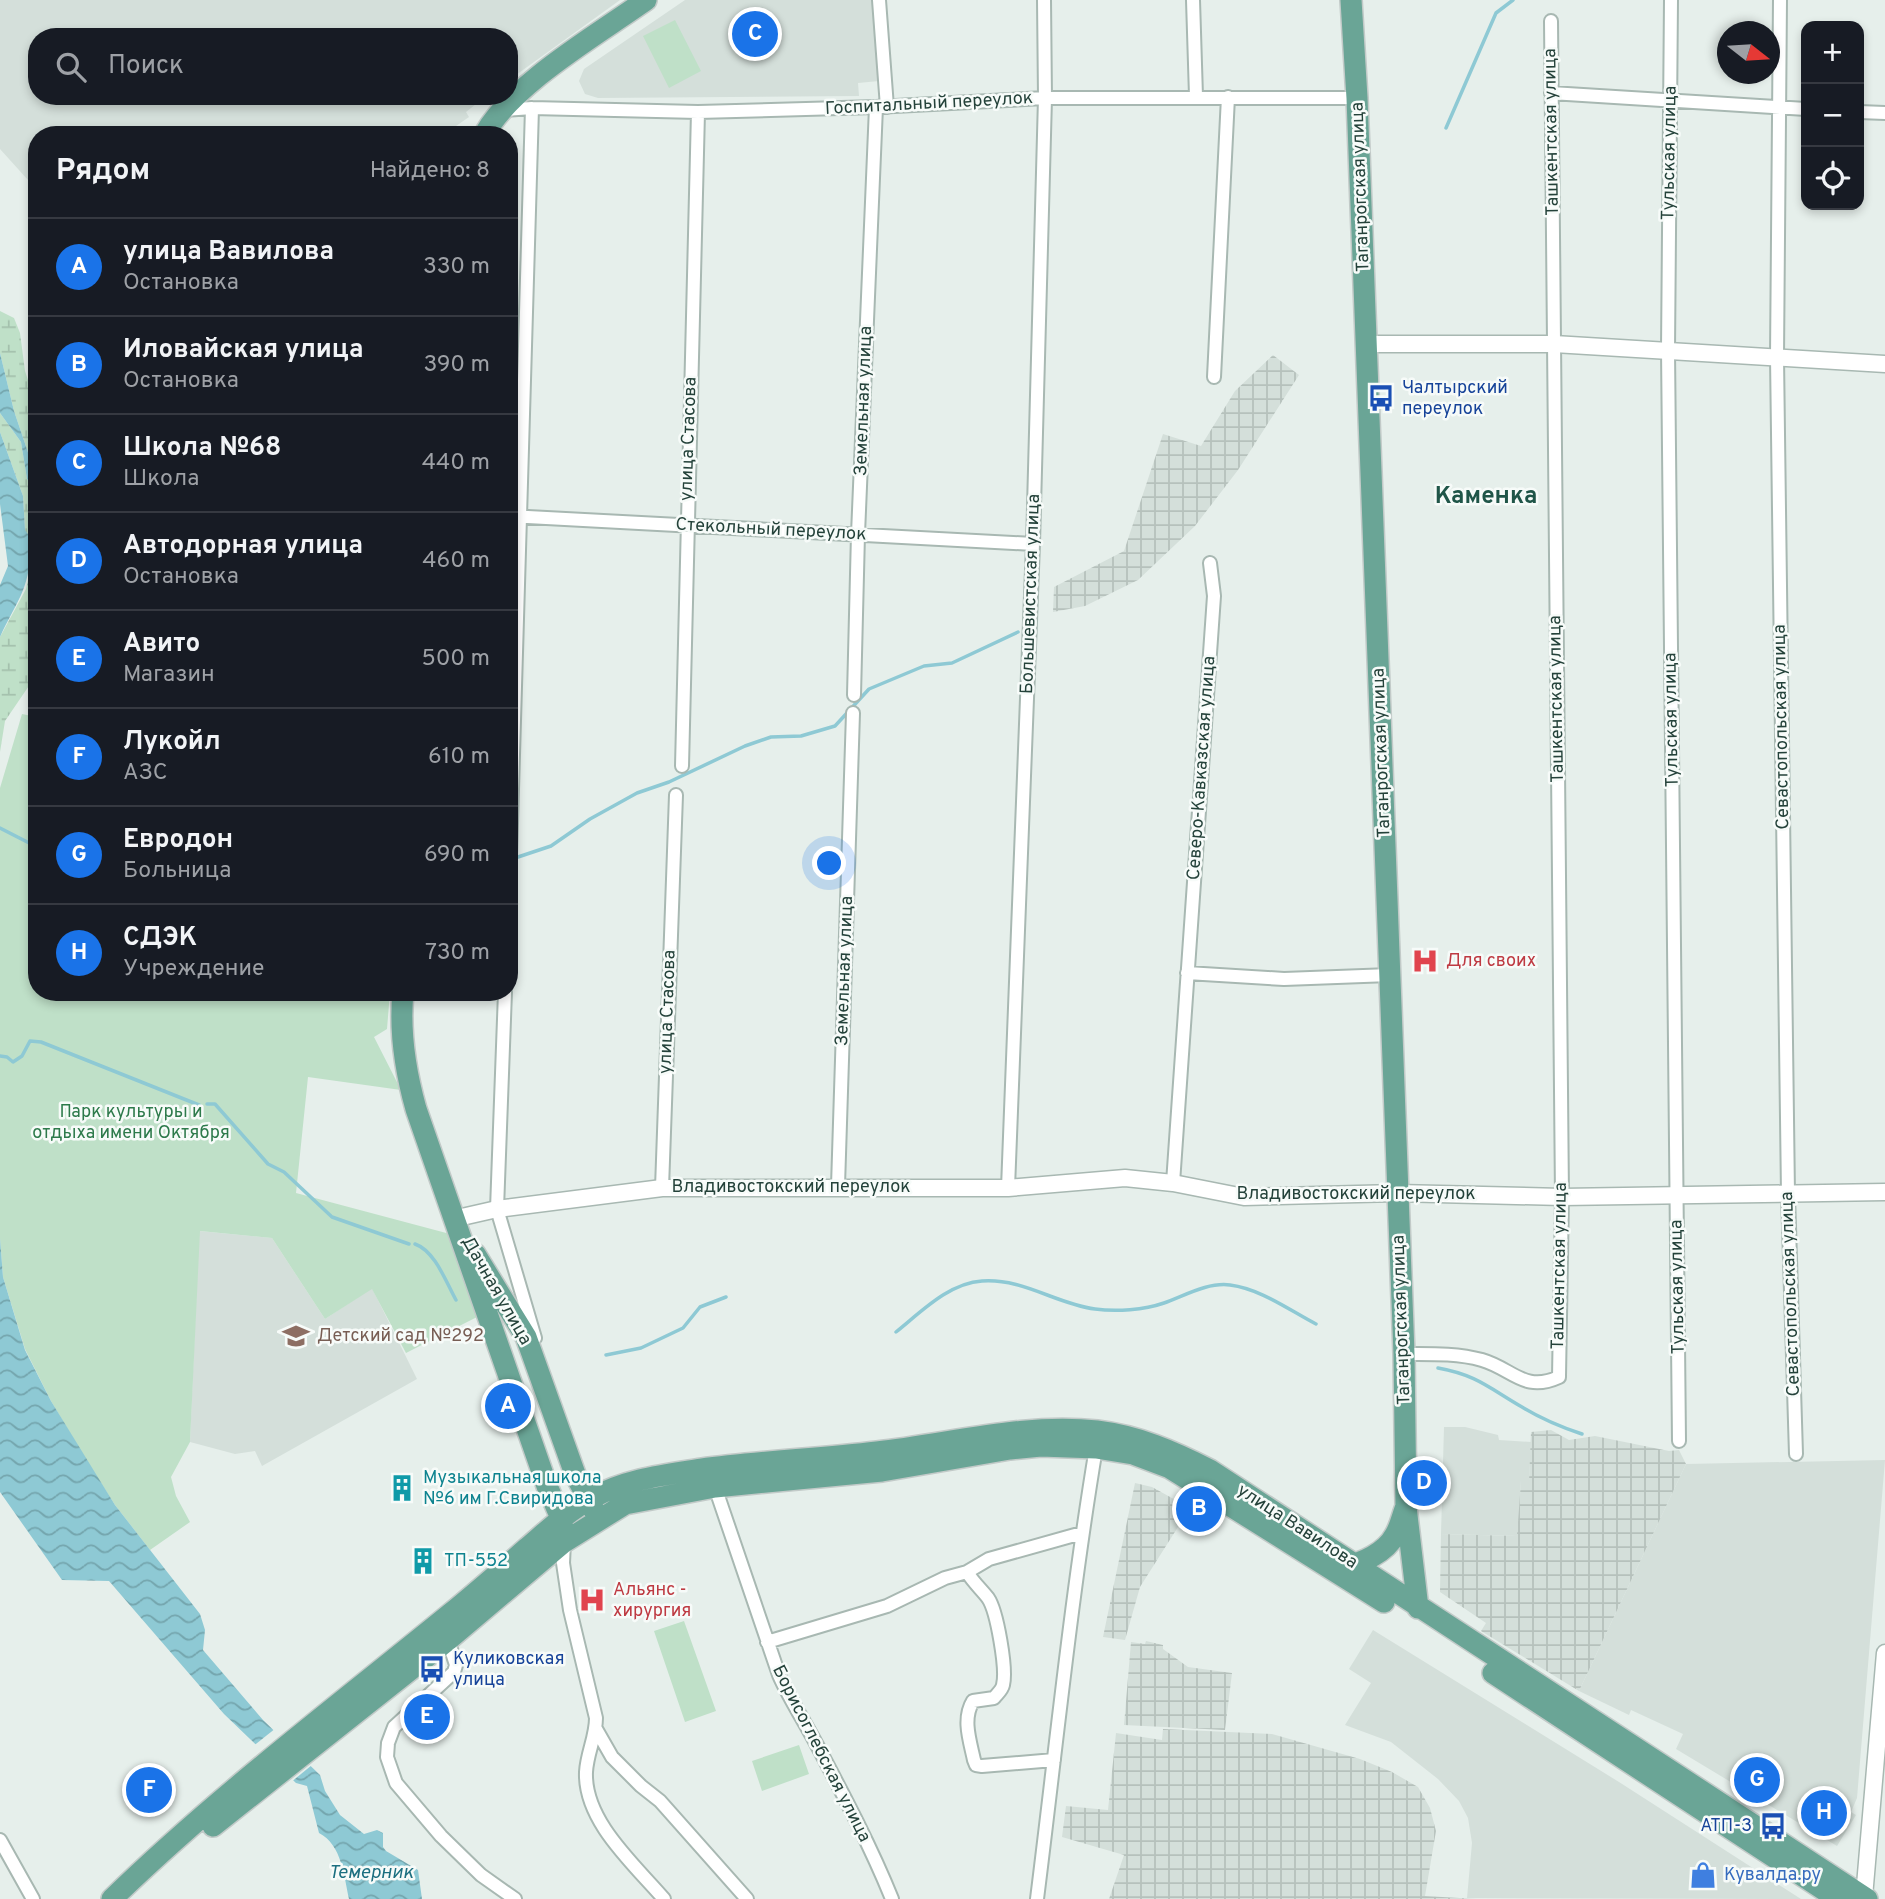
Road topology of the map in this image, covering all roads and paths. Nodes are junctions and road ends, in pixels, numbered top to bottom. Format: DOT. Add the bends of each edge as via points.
graph roads {
  1 [pos="646,0"];
  2 [pos="880,0"];
  3 [pos="1044,0"];
  4 [pos="1193,0"];
  5 [pos="1351,0"];
  6 [pos="1671,0"];
  7 [pos="1780,0"];
  8 [pos="1550,21"];
  9 [pos="1551,93"];
  10 [pos="518,95"];
  11 [pos="1196,96"];
  12 [pos="1228,97"];
  13 [pos="1045,98"];
  14 [pos="1357,98"];
  15 [pos="1671,99"];
  16 [pos="507,105"];
  17 [pos="881,107"];
  18 [pos="1779,107"];
  19 [pos="532,108"];
  20 [pos="1801,109"];
  21 [pos="501,110"];
  22 [pos="698,112"];
  23 [pos="1864,112"];
  24 [pos="1885,113"];
  25 [pos="490,126"];
  26 [pos="1367,344"];
  27 [pos="1554,344"];
  28 [pos="1668,351"];
  29 [pos="1777,357"];
  30 [pos="1885,364"];
  31 [pos="1214,377"];
  32 [pos="518,445"];
  33 [pos="518,517"];
  34 [pos="687,526"];
  35 [pos="858,534"];
  36 [pos="1033,544"];
  37 [pos="1210,563"];
  38 [pos="854,695"];
  39 [pos="853,713"];
  40 [pos="682,765"];
  41 [pos="676,795"];
  42 [pos="1188,973"];
  43 [pos="1390,975"];
  44 [pos="402,1001"];
  45 [pos="505,1001"];
  46 [pos="1174,1183"];
  47 [pos="838,1186"];
  48 [pos="662,1188"];
  49 [pos="1008,1188"];
  50 [pos="1885,1192"];
  51 [pos="1396,1193"];
  52 [pos="1788,1194"];
  53 [pos="1677,1195"];
  54 [pos="1562,1197"];
  55 [pos="498,1209"];
  56 [pos="453,1219"];
  57 [pos="1404,1354"];
  58 [pos="538,1370"];
  59 [pos="510,1381"];
  60 [pos="555,1424"];
  61 [pos="1679,1441"];
  62 [pos="1096,1448"];
  63 [pos="1796,1454"];
  64 [pos="715,1487"];
  65 [pos="589,1499"];
  66 [pos="1406,1507"];
  67 [pos="561,1518"];
  68 [pos="598,1519"];
  69 [pos="1082,1533"];
  70 [pos="564,1542"];
  71 [pos="1354,1565"];
  72 [pos="1330,1567"];
  73 [pos="967,1572"];
  74 [pos="1418,1608"];
  75 [pos="448,1640"];
  76 [pos="767,1642"];
  77 [pos="1885,1653"];
  78 [pos="351,1706"];
  79 [pos="596,1729"];
  80 [pos="1054,1760"];
  81 [pos="244,1790"];
  82 [pos="0,1840"];
  83 [pos="1865,1898"];
  84 [pos="33,1899"];
  85 [pos="113,1899"];
  86 [pos="130,1899"];
  87 [pos="515,1899"];
  88 [pos="664,1899"];
  89 [pos="747,1899"];
  90 [pos="892,1899"];
  91 [pos="1037,1899"];
  92 [pos="1838,1899"];
  1 -- 10 [label="main road"];
  2 -- 17 [label="street, Земельная улица"];
  3 -- 13 [label="street, Большевистская улица"];
  4 -- 11 [label="street"];
  5 -- 14 [label="main road, Таганрогская улица"];
  6 -- 15 [label="street, Тульская улица"];
  7 -- 18 [label="street, Севастопольская улица"];
  8 -- 9 [label="street, Ташкентская улица"];
  9 -- 15 [label="street"];
  9 -- 27 [label="street, Ташкентская улица"];
  11 -- 12 [label="street, Госпитальный переулок"];
  11 -- 13 [label="street, Госпитальный переулок"];
  12 -- 14 [label="street, Госпитальный переулок"];
  12 -- 31 [label="street"];
  13 -- 17 [label="street, Госпитальный переулок"];
  13 -- 36 [label="street, Большевистская улица"];
  14 -- 26 [label="main road, Таганрогская улица"];
  15 -- 18 [label="street"];
  15 -- 28 [label="street, Тульская улица"];
  16 -- 21 [label="main road"];
  17 -- 22 [label="street, Госпитальный переулок"];
  17 -- 35 [label="street, Земельная улица"];
  18 -- 20 [label="street"];
  18 -- 29 [label="street, Севастопольская улица"];
  19 -- 21 [label="street, Госпитальный переулок"];
  19 -- 22 [label="street, Госпитальный переулок"];
  19 -- 32 [label="street"];
  21 -- 25 [label="main road"];
  22 -- 34 [label="street, улица Стасова"];
  23 -- 24 [label="street"];
  26 -- 27 [label="street"];
  26 -- 43 [label="main road, Таганрогская улица"];
  27 -- 28 [label="street"];
  27 -- 54 [label="street, Ташкентская улица"];
  28 -- 29 [label="street"];
  28 -- 53 [label="street, Тульская улица"];
  29 -- 30 [label="street"];
  29 -- 52 [label="street, Севастопольская улица"];
  33 -- 34 [label="street, Стекольный переулок"];
  34 -- 35 [label="street, Стекольный переулок"];
  34 -- 40 [label="street, улица Стасова"];
  35 -- 36 [label="street, Стекольный переулок"];
  35 -- 38 [label="street, Земельная улица"];
  36 -- 49 [label="street, Большевистская улица"];
  37 -- 42 [label="street, Северо-Кавказская улица" via="1214,596"];
  39 -- 47 [label="street, Земельная улица"];
  41 -- 48 [label="street, улица Стасова"];
  42 -- 43 [label="street" via="1284,979"];
  42 -- 46 [label="street, Северо-Кавказская улица"];
  43 -- 51 [label="main road, Таганрогская улица"];
  44 -- 56 [label="main road" via="405,1073"];
  45 -- 55 [label="street, Дачная улица"];
  46 -- 49 [label="street, Владивостокский переулок" via="1118,1178"];
  46 -- 51 [label="street, Владивостокский переулок" via="1244,1197"];
  47 -- 48 [label="street, Владивостокский переулок"];
  47 -- 49 [label="street, Владивостокский переулок"];
  48 -- 55 [label="street, Владивостокский переулок"];
  50 -- 52 [label="street, Владивостокский переулок"];
  51 -- 54 [label="street, Владивостокский переулок"];
  51 -- 57 [label="main road, Таганрогская улица"];
  52 -- 53 [label="street, Владивостокский переулок"];
  52 -- 63 [label="street, Севастопольская улица"];
  53 -- 54 [label="street, Владивостокский переулок"];
  53 -- 61 [label="street, Тульская улица"];
  54 -- 57 [label="street, Ташкентская улица" via="1559,1377 1545,1384 1524,1381 1481,1360"];
  55 -- 56 [label="street, Владивостокский переулок"];
  55 -- 58 [label="street, Дачная улица" via="536,1342"];
  56 -- 58 [label="main road, Дачная улица" via="526,1337"];
  56 -- 59 [label="main road, Дачная улица"];
  57 -- 66 [label="main road, Таганрогская улица"];
  58 -- 60 [label="main road, Дачная улица"];
  59 -- 60 [label="main road"];
  59 -- 67 [label="main road, Дачная улица"];
  60 -- 65 [label="main road, Дачная улица"];
  62 -- 64 [label="main road, улица Вавилова" via="1010,1449 883,1471"];
  62 -- 69 [label="street"];
  62 -- 72 [label="main road, улица Вавилова" via="1133,1454 1170,1468"];
  64 -- 68 [label="main road, улица Вавилова" via="625,1504"];
  64 -- 76 [label="street, Борисоглебская улица"];
  65 -- 67 [label="main road, улица Вавилова"];
  65 -- 68 [label="main road, Дачная улица"];
  65 -- 71 [label="main road, улица Вавилова" via="643,1478 711,1468 1068,1429 1157,1444 1210,1470"];
  66 -- 71 [label="main road, Таганрогская улица" via="1394,1537 1378,1553"];
  66 -- 74 [label="main road, Таганрогская улица"];
  67 -- 70 [label="main road, Дачная улица"];
  67 -- 78 [label="main road, улица Вавилова"];
  68 -- 70 [label="main road, улица Вавилова"];
  69 -- 73 [label="street" via="989,1559"];
  69 -- 80 [label="street"];
  70 -- 75 [label="main road, улица Вавилова"];
  70 -- 79 [label="street" via="570,1610"];
  71 -- 72 [label="main road, Таганрогская улица"];
  71 -- 74 [label="main road, улица Вавилова"];
  72 -- 92 [label="main road, улица Вавилова"];
  73 -- 76 [label="street" via="887,1606"];
  73 -- 80 [label="street" via="996,1614 1004,1675 1003,1688 994,1698 973,1701 967,1710 976,1765"];
  74 -- 83 [label="main road, улица Вавилова"];
  75 -- 78 [label="main road, улица Вавилова"];
  75 -- 87 [label="street" via="454,1672 394,1727 387,1757 396,1783 441,1836 481,1875"];
  76 -- 90 [label="street, Борисоглебская улица" via="792,1705 817,1744"];
  77 -- 83 [label="street"];
  78 -- 81 [label="main road"];
  79 -- 88 [label="street" via="587,1759 589,1802 618,1848"];
  79 -- 89 [label="street" via="612,1757 660,1801"];
  80 -- 91 [label="street"];
  81 -- 85 [label="main road" via="148,1864"];
  81 -- 86 [label="main road"];
  82 -- 84 [label="street"];
}
